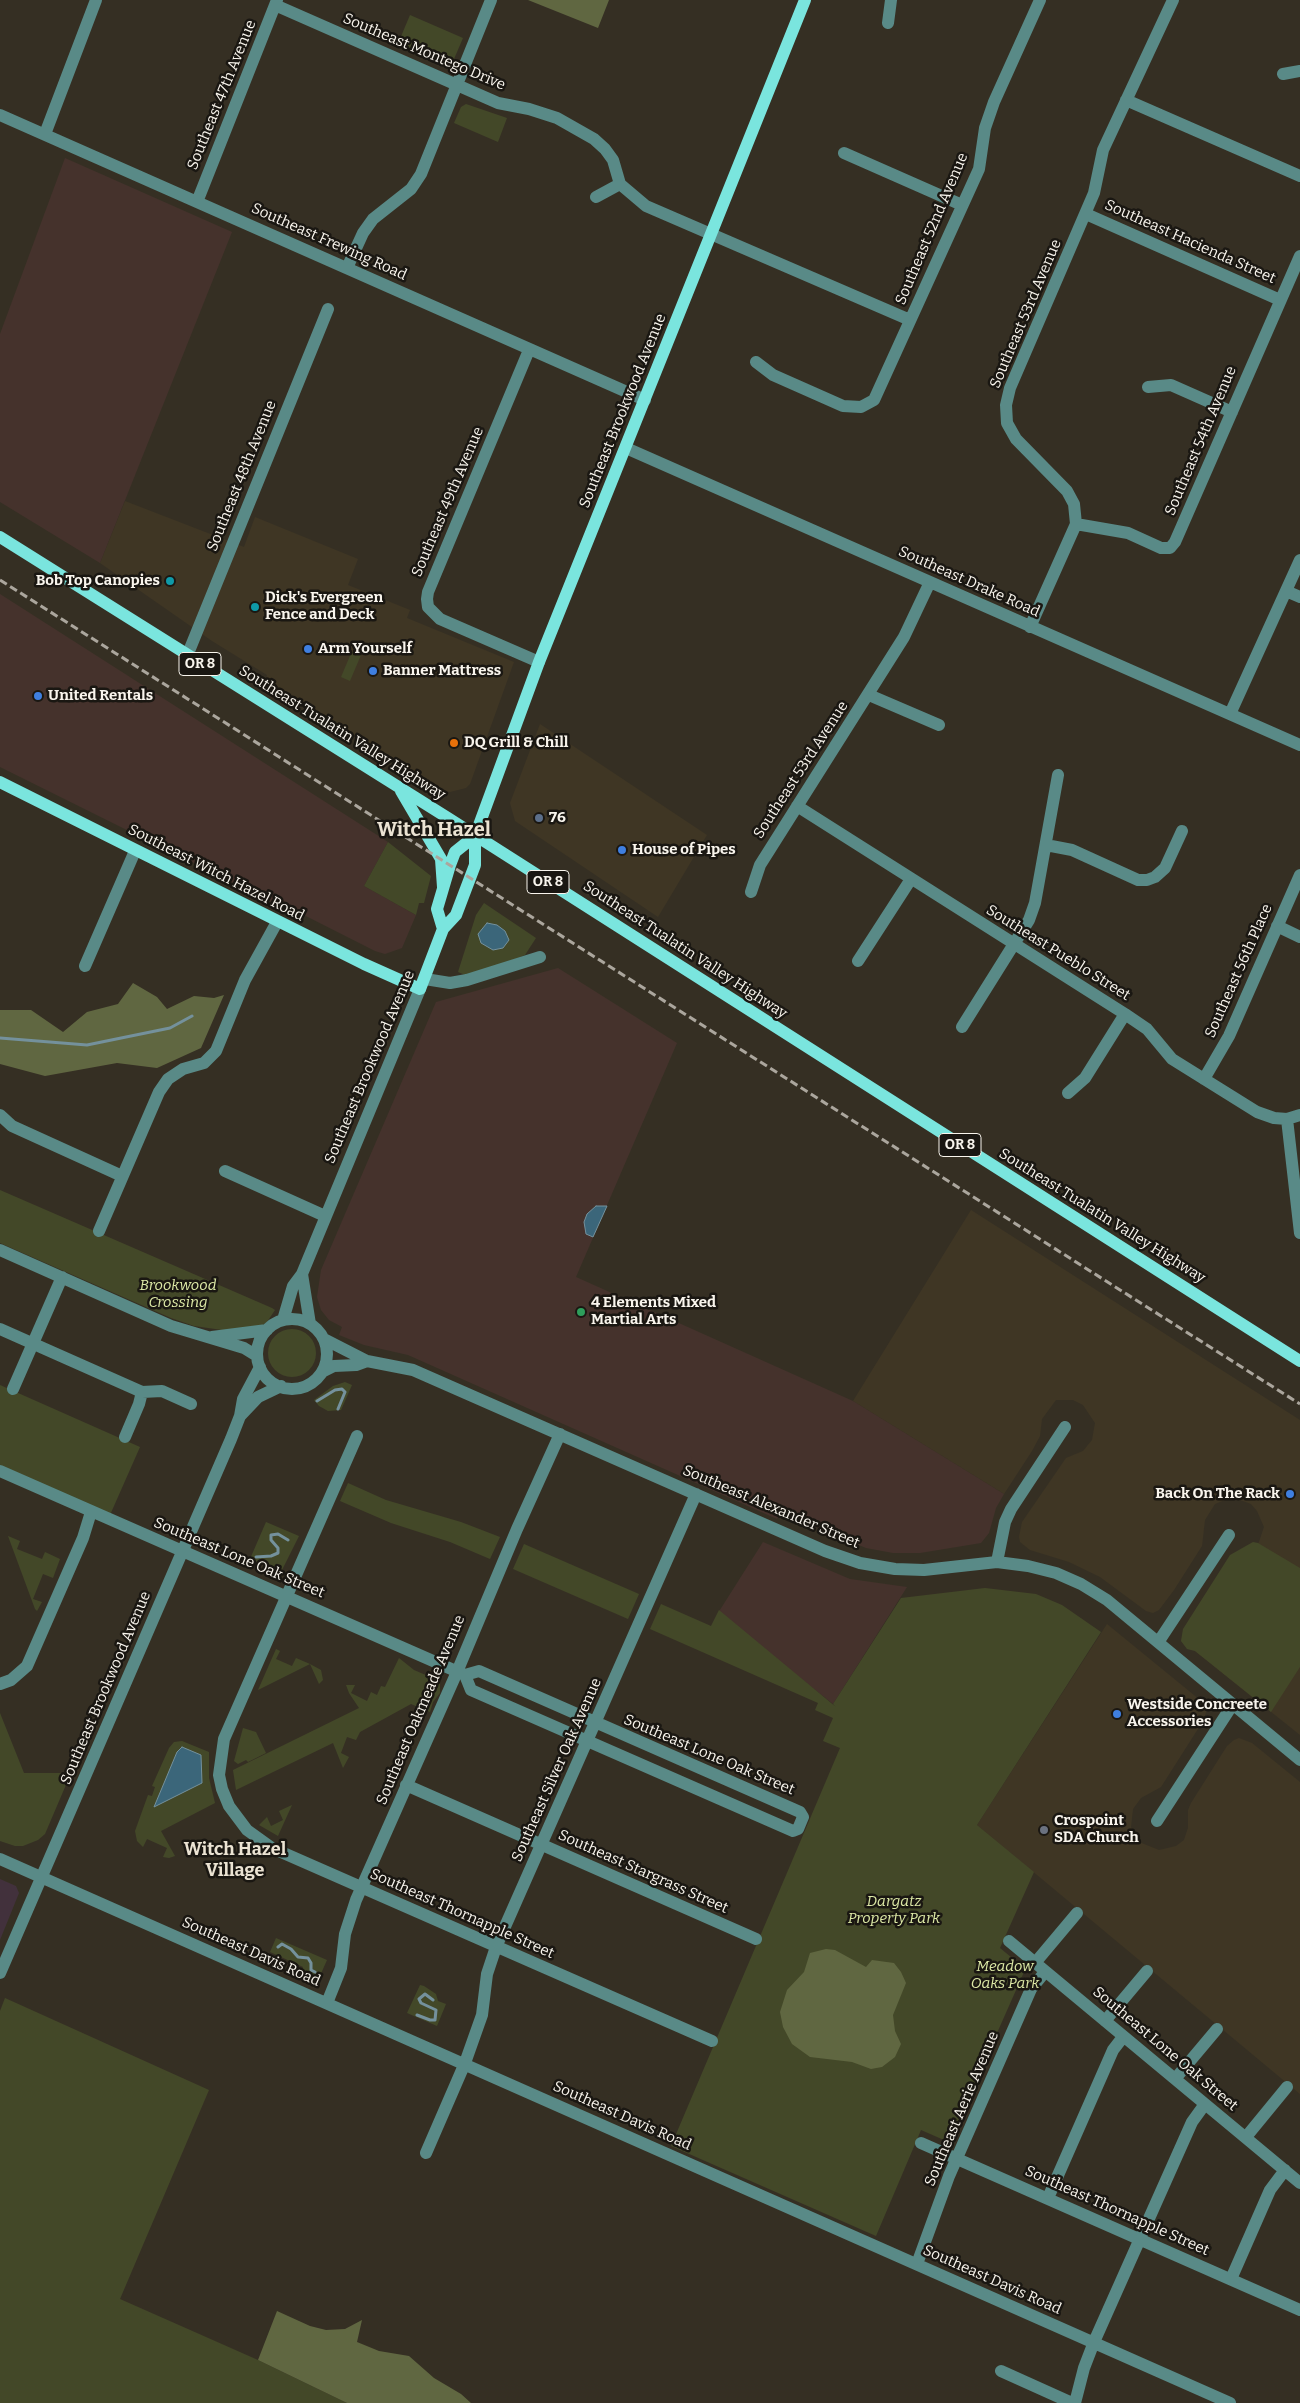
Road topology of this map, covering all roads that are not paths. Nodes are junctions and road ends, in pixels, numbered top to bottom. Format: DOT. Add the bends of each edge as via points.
graph roads {
  1 [pos="96,0"];
  2 [pos="491,0"];
  3 [pos="805,0"];
  4 [pos="891,0"];
  5 [pos="1040,0"];
  6 [pos="1173,0"];
  7 [pos="276,3"];
  8 [pos="888,22"];
  9 [pos="1300,71"];
  10 [pos="1283,74"];
  11 [pos="458,85"];
  12 [pos="1126,100"];
  13 [pos="0,114"];
  14 [pos="45,134"];
  15 [pos="844,153"];
  16 [pos="1300,176"];
  17 [pos="620,184"];
  18 [pos="596,197"];
  19 [pos="197,202"];
  20 [pos="962,205"];
  21 [pos="1086,214"];
  22 [pos="712,233"];
  23 [pos="1300,256"];
  24 [pos="347,268"];
  25 [pos="1280,300"];
  26 [pos="328,309"];
  27 [pos="910,320"];
  28 [pos="529,350"];
  29 [pos="756,362"];
  30 [pos="1148,387"];
  31 [pos="645,400"];
  32 [pos="1232,412"];
  33 [pos="626,448"];
  34 [pos="1076,524"];
  35 [pos="0,537"];
  36 [pos="1300,560"];
  37 [pos="930,582"];
  38 [pos="1286,591"];
  39 [pos="1300,597"];
  40 [pos="1030,627"];
  41 [pos="187,656"];
  42 [pos="539,662"];
  43 [pos="869,694"];
  44 [pos="1230,714"];
  45 [pos="939,725"];
  46 [pos="1300,745"];
  47 [pos="1058,775"];
  48 [pos="0,782"];
  49 [pos="400,789"];
  50 [pos="797,806"];
  51 [pos="1182,830"];
  52 [pos="475,836"];
  53 [pos="1046,846"];
  54 [pos="135,851"];
  55 [pos="1300,875"];
  56 [pos="911,879"];
  57 [pos="443,888"];
  58 [pos="751,892"];
  59 [pos="277,922"];
  60 [pos="1277,926"];
  61 [pos="444,929"];
  62 [pos="1300,937"];
  63 [pos="1015,946"];
  64 [pos="540,958"];
  65 [pos="858,961"];
  66 [pos="85,966"];
  67 [pos="423,984"];
  68 [pos="1125,1014"];
  69 [pos="962,1027"];
  70 [pos="1204,1079"];
  71 [pos="1068,1094"];
  72 [pos="0,1115"];
  73 [pos="1300,1116"];
  74 [pos="1287,1119"];
  75 [pos="225,1171"];
  76 [pos="122,1176"];
  77 [pos="325,1216"];
  78 [pos="99,1231"];
  79 [pos="1300,1233"];
  80 [pos="0,1250"];
  81 [pos="302,1274"];
  82 [pos="62,1277"];
  83 [pos="283,1320"];
  84 [pos="310,1324"];
  85 [pos="0,1330"];
  86 [pos="267,1330"];
  87 [pos="212,1337"];
  88 [pos="324,1339"];
  89 [pos="32,1344"];
  90 [pos="1300,1360"];
  91 [pos="366,1361"];
  92 [pos="259,1362"];
  93 [pos="322,1372"];
  94 [pos="281,1386"];
  95 [pos="13,1389"];
  96 [pos="142,1392"];
  97 [pos="191,1404"];
  98 [pos="240,1416"];
  99 [pos="1065,1427"];
  100 [pos="560,1434"];
  101 [pos="357,1436"];
  102 [pos="125,1437"];
  103 [pos="0,1471"];
  104 [pos="696,1494"];
  105 [pos="91,1512"];
  106 [pos="1229,1535"];
  107 [pos="183,1551"];
  108 [pos="997,1562"];
  109 [pos="286,1596"];
  110 [pos="1159,1641"];
  111 [pos="461,1674"];
  112 [pos="0,1684"];
  113 [pos="1233,1704"];
  114 [pos="596,1723"];
  115 [pos="588,1741"];
  116 [pos="1300,1760"];
  117 [pos="406,1785"];
  118 [pos="1157,1820"];
  119 [pos="542,1845"];
  120 [pos="0,1859"];
  121 [pos="41,1877"];
  122 [pos="362,1887"];
  123 [pos="1077,1913"];
  124 [pos="756,1939"];
  125 [pos="1009,1941"];
  126 [pos="496,1947"];
  127 [pos="1035,1963"];
  128 [pos="1147,1971"];
  129 [pos="1045,1972"];
  130 [pos="0,1973"];
  131 [pos="327,2003"];
  132 [pos="1105,2021"];
  133 [pos="1217,2029"];
  134 [pos="1123,2037"];
  135 [pos="712,2041"];
  136 [pos="464,2063"];
  137 [pos="1175,2079"];
  138 [pos="1287,2088"];
  139 [pos="1205,2104"];
  140 [pos="1246,2138"];
  141 [pos="921,2143"];
  142 [pos="426,2153"];
  143 [pos="957,2158"];
  144 [pos="1285,2170"];
  145 [pos="1300,2183"];
  146 [pos="1048,2198"];
  147 [pos="1141,2239"];
  148 [pos="917,2264"];
  149 [pos="1231,2279"];
  150 [pos="1300,2310"];
  151 [pos="1094,2342"];
  152 [pos="1001,2371"];
  153 [pos="1074,2403"];
  154 [pos="1230,2403"];
  1 -- 14 [label="street"];
  2 -- 11 [label="street"];
  3 -- 22 [label="main road, Southeast Brookwood Avenue"];
  4 -- 8 [label="street"];
  5 -- 20 [label="street, Southeast 52nd Avenue" via="994,102 985,128 979,169"];
  6 -- 12 [label="street, Southeast 53rd Avenue"];
  7 -- 11 [label="street, Southeast Montego Drive"];
  7 -- 19 [label="street, Southeast 47th Avenue"];
  9 -- 10 [label="street"];
  11 -- 17 [label="street, Southeast Montego Drive" via="498,103 542,112 594,139 613,160"];
  11 -- 24 [label="street" via="421,174 411,189 373,219"];
  12 -- 16 [label="street"];
  12 -- 21 [label="street, Southeast 53rd Avenue" via="1103,150"];
  13 -- 14 [label="street, Southeast Frewing Road"];
  14 -- 19 [label="street, Southeast Frewing Road"];
  15 -- 20 [label="street"];
  17 -- 18 [label="street"];
  17 -- 22 [label="street" via="646,206"];
  19 -- 24 [label="street, Southeast Frewing Road"];
  20 -- 27 [label="street, Southeast 52nd Avenue"];
  21 -- 25 [label="street, Southeast Hacienda Street"];
  21 -- 34 [label="street, Southeast 53rd Avenue" via="1010,388 1006,405 1007,423 1016,439 1067,491 1074,504"];
  22 -- 27 [label="street"];
  22 -- 31 [label="main road, Southeast Brookwood Avenue"];
  23 -- 25 [label="street, Southeast 54th Avenue"];
  24 -- 28 [label="street, Southeast Frewing Road"];
  25 -- 32 [label="street, Southeast 54th Avenue"];
  26 -- 41 [label="street, Southeast 48th Avenue"];
  27 -- 29 [label="street, Southeast 52nd Avenue" via="878,393 868,405 861,407 844,406 773,375"];
  28 -- 31 [label="street, Southeast Frewing Road"];
  28 -- 42 [label="street, Southeast 49th Avenue" via="427,599 428,607 440,619"];
  30 -- 32 [label="street" via="1171,385"];
  31 -- 33 [label="main road, Southeast Brookwood Avenue"];
  32 -- 34 [label="street, Southeast 54th Avenue" via="1170,548 1161,548 1128,533"];
  33 -- 37 [label="street, Southeast Drake Road"];
  33 -- 42 [label="main road, Southeast Brookwood Avenue"];
  34 -- 40 [label="street"];
  35 -- 41 [label="main road, Southeast Tualatin Valley Highway / OR 8"];
  36 -- 38 [label="street"];
  37 -- 40 [label="street, Southeast Drake Road"];
  37 -- 43 [label="street, Southeast 53rd Avenue" via="904,637"];
  38 -- 39 [label="street"];
  38 -- 44 [label="street"];
  40 -- 44 [label="street, Southeast Drake Road"];
  41 -- 49 [label="main road, Southeast Tualatin Valley Highway / OR 8"];
  42 -- 52 [label="main road, Southeast Brookwood Avenue"];
  43 -- 45 [label="street, Southeast 53rd Avenue"];
  43 -- 50 [label="street, Southeast 53rd Avenue"];
  44 -- 46 [label="street, Southeast Drake Road"];
  47 -- 53 [label="street"];
  48 -- 54 [label="main road, Southeast Witch Hazel Road"];
  49 -- 52 [label="main road, Southeast Tualatin Valley Highway / OR 8"];
  49 -- 57 [label="main road" via="441,859"];
  50 -- 56 [label="street, Southeast Pueblo Street"];
  50 -- 58 [label="street, Southeast 53rd Avenue" via="760,865"];
  51 -- 53 [label="street" via="1165,868 1147,880 1138,880 1072,850"];
  52 -- 57 [label="main road" via="455,852"];
  52 -- 61 [label="main road, Southeast Brookwood Avenue" via="476,865 456,915"];
  52 -- 90 [label="main road, Southeast Tualatin Valley Highway / OR 8"];
  53 -- 63 [label="street" via="1030,920"];
  54 -- 59 [label="main road, Southeast Witch Hazel Road"];
  54 -- 66 [label="street"];
  55 -- 60 [label="street, Southeast 56th Place"];
  56 -- 63 [label="street, Southeast Pueblo Street"];
  56 -- 65 [label="street"];
  57 -- 61 [label="main road" via="437,910"];
  59 -- 67 [label="main road, Southeast Witch Hazel Road" via="379,971"];
  59 -- 76 [label="street" via="245,980 216,1051 204,1063 183,1069 168,1079 150,1109"];
  60 -- 62 [label="street"];
  60 -- 70 [label="street, Southeast 56th Place" via="1230,1036"];
  61 -- 67 [label="main road, Southeast Brookwood Avenue"];
  63 -- 68 [label="street, Southeast Pueblo Street"];
  63 -- 69 [label="street"];
  64 -- 67 [label="street, Southeast Witch Hazel Road" via="467,980"];
  67 -- 77 [label="street, Southeast Brookwood Avenue"];
  68 -- 70 [label="street, Southeast Pueblo Street" via="1147,1029 1172,1059"];
  68 -- 71 [label="street" via="1084,1078"];
  70 -- 74 [label="street, Southeast Pueblo Street" via="1257,1112"];
  72 -- 76 [label="street" via="12,1126"];
  73 -- 74 [label="street, Southeast Pueblo Street"];
  74 -- 79 [label="street"];
  75 -- 77 [label="street"];
  76 -- 78 [label="street"];
  77 -- 81 [label="street, Southeast Brookwood Avenue"];
  80 -- 82 [label="street"];
  81 -- 83 [label="street, Southeast Brookwood Avenue" via="293,1286"];
  81 -- 84 [label="street"];
  82 -- 87 [label="street" via="171,1326"];
  82 -- 89 [label="street"];
  83 -- 84 [label="street"];
  83 -- 86 [label="street"];
  84 -- 88 [label="street"];
  85 -- 89 [label="street"];
  86 -- 87 [label="street"];
  86 -- 92 [label="street" via="258,1349"];
  87 -- 92 [label="street" via="244,1348"];
  88 -- 91 [label="street, Southeast Alexander Street"];
  88 -- 93 [label="street" via="327,1355"];
  89 -- 95 [label="street"];
  89 -- 96 [label="street"];
  91 -- 93 [label="street, Southeast Alexander Street" via="334,1366"];
  91 -- 100 [label="street, Southeast Alexander Street" via="413,1370"];
  92 -- 94 [label="street" via="264,1375"];
  92 -- 98 [label="street, Southeast Brookwood Avenue" via="243,1399"];
  93 -- 94 [label="street" via="306,1386"];
  94 -- 98 [label="street, Southeast Brookwood Avenue" via="258,1397"];
  96 -- 97 [label="street" via="162,1391"];
  96 -- 102 [label="street"];
  98 -- 107 [label="street, Southeast Brookwood Avenue"];
  99 -- 108 [label="street" via="1011,1509"];
  100 -- 104 [label="street, Southeast Alexander Street"];
  100 -- 111 [label="street, Southeast Oakmeade Avenue" via="517,1529"];
  101 -- 109 [label="street, Southeast Thornapple Street"];
  103 -- 105 [label="street, Southeast Lone Oak Street"];
  104 -- 108 [label="street, Southeast Alexander Street" via="825,1551 860,1563 924,1570"];
  104 -- 114 [label="street, Southeast Silver Oak Avenue"];
  105 -- 107 [label="street, Southeast Lone Oak Street"];
  105 -- 112 [label="street" via="37,1644 22,1671"];
  106 -- 110 [label="street"];
  107 -- 109 [label="street, Southeast Lone Oak Street"];
  107 -- 121 [label="street, Southeast Brookwood Avenue"];
  108 -- 110 [label="street, Southeast Alexander Street" via="1056,1573 1080,1584 1107,1600"];
  109 -- 111 [label="street, Southeast Lone Oak Street"];
  109 -- 122 [label="street, Southeast Thornapple Street" via="224,1739 219,1767 222,1789 236,1818 259,1840"];
  110 -- 113 [label="street, Southeast Alexander Street"];
  111 -- 114 [label="street, Southeast Lone Oak Street" via="480,1671"];
  111 -- 115 [label="street, Southeast Lone Oak Street" via="471,1690"];
  111 -- 117 [label="street, Southeast Oakmeade Avenue"];
  113 -- 116 [label="street, Southeast Alexander Street"];
  113 -- 118 [label="street"];
  114 -- 115 [label="street, Southeast Silver Oak Avenue"];
  114 -- 115 [label="street, Southeast Lone Oak Street" via="800,1812 803,1817 798,1829 793,1831"];
  115 -- 119 [label="street, Southeast Silver Oak Avenue"];
  117 -- 119 [label="street, Southeast Stargrass Street"];
  117 -- 122 [label="street, Southeast Oakmeade Avenue"];
  119 -- 124 [label="street, Southeast Stargrass Street"];
  119 -- 126 [label="street, Southeast Silver Oak Avenue"];
  120 -- 121 [label="street, Southeast Davis Road"];
  121 -- 130 [label="street, Southeast Brookwood Avenue"];
  121 -- 131 [label="street, Southeast Davis Road"];
  122 -- 126 [label="street, Southeast Thornapple Street"];
  122 -- 131 [label="street, Southeast Oakmeade Avenue" via="348,1922 340,1968"];
  123 -- 127 [label="street"];
  125 -- 127 [label="street, Southeast Lone Oak Street"];
  126 -- 135 [label="street, Southeast Thornapple Street"];
  126 -- 136 [label="street, Southeast Silver Oak Avenue" via="487,1974 482,2015"];
  127 -- 129 [label="street, Southeast Lone Oak Street"];
  128 -- 132 [label="street"];
  129 -- 132 [label="street, Southeast Lone Oak Street"];
  129 -- 143 [label="street, Southeast Aerie Avenue" via="1031,1989"];
  131 -- 136 [label="street, Southeast Davis Road"];
  132 -- 134 [label="street, Southeast Lone Oak Street"];
  133 -- 137 [label="street"];
  134 -- 137 [label="street, Southeast Lone Oak Street"];
  134 -- 146 [label="street" via="1113,2050"];
  136 -- 142 [label="street, Southeast Silver Oak Avenue"];
  136 -- 148 [label="street, Southeast Davis Road"];
  137 -- 139 [label="street, Southeast Lone Oak Street"];
  138 -- 140 [label="street"];
  139 -- 140 [label="street, Southeast Lone Oak Street"];
  139 -- 147 [label="street" via="1192,2122"];
  140 -- 144 [label="street, Southeast Lone Oak Street"];
  141 -- 143 [label="street, Southeast Thornapple Street"];
  143 -- 146 [label="street, Southeast Thornapple Street"];
  143 -- 148 [label="street, Southeast Aerie Avenue"];
  144 -- 145 [label="street, Southeast Lone Oak Street"];
  144 -- 149 [label="street" via="1270,2190"];
  146 -- 147 [label="street, Southeast Thornapple Street"];
  147 -- 149 [label="street, Southeast Thornapple Street"];
  147 -- 151 [label="street"];
  148 -- 151 [label="street, Southeast Davis Road"];
  149 -- 150 [label="street, Southeast Thornapple Street"];
  151 -- 153 [label="street"];
  151 -- 154 [label="street, Southeast Davis Road"];
  152 -- 153 [label="street"];
}
